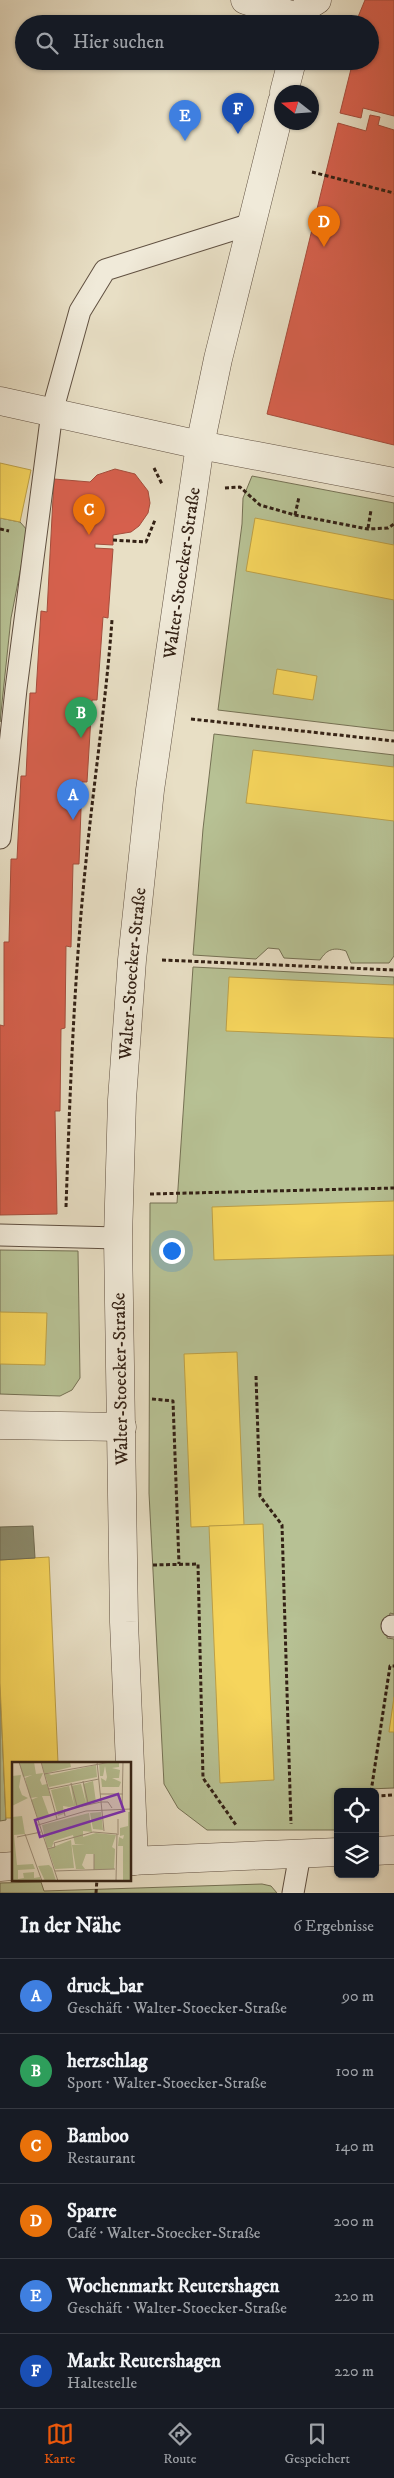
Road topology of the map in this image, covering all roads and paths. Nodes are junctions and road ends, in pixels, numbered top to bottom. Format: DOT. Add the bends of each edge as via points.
graph roads {
  1 [pos="245,0"];
  2 [pos="307,10"];
  3 [pos="290,70"];
  4 [pos="286,85"];
  5 [pos="275,130"];
  6 [pos="312,172"];
  7 [pos="394,193"];
  8 [pos="251,224"];
  9 [pos="0,401"];
  10 [pos="52,412"];
  11 [pos="200,445"];
  12 [pos="147,465"];
  13 [pos="394,482"];
  14 [pos="240,487"];
  15 [pos="161,492"];
  16 [pos="156,516"];
  17 [pos="394,524"];
  18 [pos="113,540"];
  19 [pos="112,620"];
  20 [pos="160,716"];
  21 [pos="394,741"];
  22 [pos="0,838"];
  23 [pos="132,960"];
  24 [pos="394,970"];
  25 [pos="394,1188"];
  26 [pos="119,1195"];
  27 [pos="0,1235"];
  28 [pos="68,1237"];
  29 [pos="118,1238"];
  30 [pos="256,1376"];
  31 [pos="149,1399"];
  32 [pos="0,1425"];
  33 [pos="122,1427"];
  34 [pos="179,1564"];
  35 [pos="145,1565"];
  36 [pos="394,1666"];
  37 [pos="129,1762"];
  38 [pos="372,1788"];
  39 [pos="394,1795"];
  40 [pos="379,1796"];
  41 [pos="239,1829"];
  42 [pos="131,1831"];
  43 [pos="295,1842"];
  44 [pos="394,1850"];
  45 [pos="334,1851"];
  46 [pos="379,1851"];
  47 [pos="132,1861"];
  48 [pos="97,1880"];
  49 [pos="96,1893"];
  50 [pos="293,1893"];
  1 -- 2 [label="street"];
  3 -- 4 [label="street"];
  5 -- 8 [label="street, Walter-Stoecker-Straße"];
  6 -- 7 [label="path"];
  8 -- 10 [label="lane" via="105,270 80,312"];
  8 -- 11 [label="street, Walter-Stoecker-Straße"];
  9 -- 10 [label="street"];
  10 -- 11 [label="street"];
  10 -- 22 [label="lane" via="12,719"];
  11 -- 13 [label="street"];
  11 -- 20 [label="street, Walter-Stoecker-Straße"];
  12 -- 15 [label="path" via="155,468 162,484"];
  14 -- 17 [label="path" via="260,504 294,515 368,529 388,528"];
  16 -- 18 [label="path" via="146,542"];
  19 -- 28 [label="path" via="107,691 86,861 73,1028 66,1215"];
  20 -- 21 [label="path"];
  20 -- 23 [label="street, Walter-Stoecker-Straße"];
  23 -- 24 [label="path"];
  23 -- 26 [label="street, Walter-Stoecker-Straße"];
  25 -- 26 [label="path"];
  26 -- 29 [label="street, Walter-Stoecker-Straße"];
  27 -- 28 [label="lane"];
  28 -- 29 [label="lane"];
  29 -- 33 [label="street, Walter-Stoecker-Straße"];
  30 -- 43 [label="path" via="260,1496 282,1525"];
  31 -- 34 [label="path" via="173,1401"];
  32 -- 33 [label="street"];
  33 -- 37 [label="street, Walter-Stoecker-Straße"];
  34 -- 35 [label="path"];
  34 -- 41 [label="path" via="198,1564 203,1778"];
  36 -- 38 [label="path" via="390,1666"];
  39 -- 40 [label="path"];
  42 -- 47 [label="street, Walter-Stoecker-Straße"];
  43 -- 45 [label="street"];
  43 -- 47 [label="street"];
  43 -- 50 [label="lane"];
  44 -- 46 [label="street"];
  48 -- 49 [label="path"];
}
